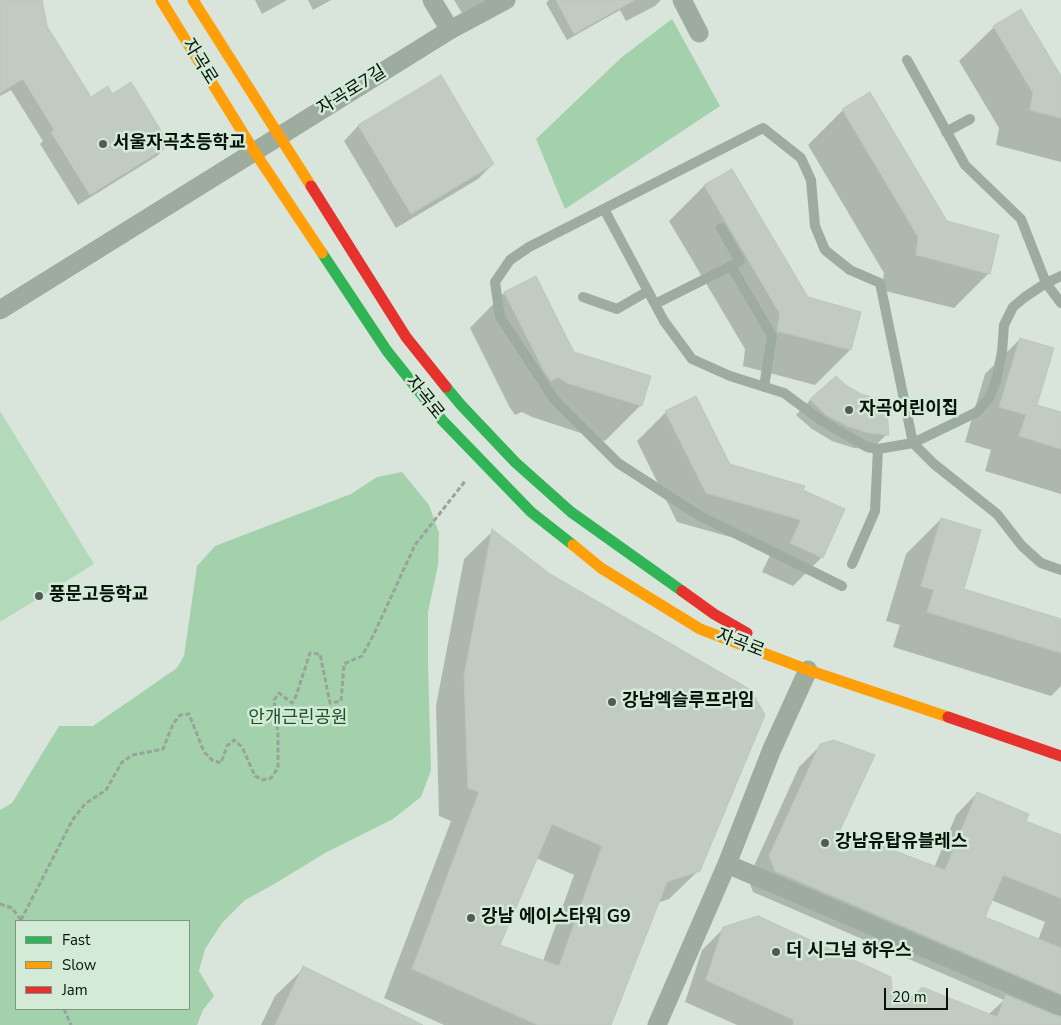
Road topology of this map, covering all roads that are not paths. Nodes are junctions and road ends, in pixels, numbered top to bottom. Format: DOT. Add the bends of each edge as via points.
graph roads {
  1 [pos="161,0"];
  2 [pos="193,0"];
  3 [pos="432,0"];
  4 [pos="506,0"];
  5 [pos="682,0"];
  6 [pos="450,30"];
  7 [pos="699,33"];
  8 [pos="906,60"];
  9 [pos="970,119"];
  10 [pos="946,132"];
  11 [pos="279,136"];
  12 [pos="254,151"];
  13 [pos="604,209"];
  14 [pos="721,228"];
  15 [pos="731,266"];
  16 [pos="1061,276"];
  17 [pos="1046,283"];
  18 [pos="648,291"];
  19 [pos="584,297"];
  20 [pos="1061,303"];
  21 [pos="655,304"];
  22 [pos="0,310"];
  23 [pos="764,387"];
  24 [pos="913,443"];
  25 [pos="878,449"];
  26 [pos="852,564"];
  27 [pos="1061,570"];
  28 [pos="842,586"];
  29 [pos="808,670"];
  30 [pos="1061,756"];
  31 [pos="727,864"];
  32 [pos="1061,1006"];
  33 [pos="657,1025"];
  1 -- 12 [label="main road, 자곡로"];
  2 -- 11 [label="main road, 자곡로"];
  3 -- 6 [label="street"];
  4 -- 6 [label="street, 자곡로7길"];
  5 -- 7 [label="street"];
  6 -- 11 [label="street, 자곡로7길"];
  8 -- 10 [label="lane"];
  9 -- 10 [label="lane"];
  10 -- 17 [label="lane" via="965,165 1021,219"];
  11 -- 12 [label="street, 자곡로7길"];
  11 -- 29 [label="main road, 자곡로" via="406,337 461,405 516,462 571,512 714,614"];
  12 -- 22 [label="street, 자곡로7길"];
  12 -- 29 [label="main road, 자곡로" via="387,351 442,420 531,512 601,568 700,629"];
  13 -- 18 [label="lane"];
  13 -- 24 [label="lane" via="763,128 801,158 811,180 815,226 825,250 850,270 880,283"];
  13 -- 28 [label="lane" via="510,260 496,282 500,317 554,399 618,463 700,516"];
  14 -- 15 [label="lane" via="740,261"];
  15 -- 21 [label="lane"];
  15 -- 23 [label="lane" via="772,336"];
  16 -- 17 [label="lane"];
  17 -- 20 [label="lane"];
  17 -- 24 [label="lane" via="1013,308 1004,325 1002,352 989,398 977,412"];
  18 -- 19 [label="lane" via="617,309"];
  18 -- 21 [label="lane"];
  21 -- 23 [label="lane" via="692,359"];
  23 -- 25 [label="lane" via="784,393 822,421 866,447"];
  24 -- 25 [label="lane"];
  24 -- 27 [label="lane" via="997,514 1022,546 1041,563"];
  25 -- 26 [label="lane" via="875,511"];
  29 -- 30 [label="main road, 자곡로"];
  29 -- 31 [label="street" via="772,749"];
  31 -- 32 [label="street"];
  31 -- 33 [label="street"];
}
